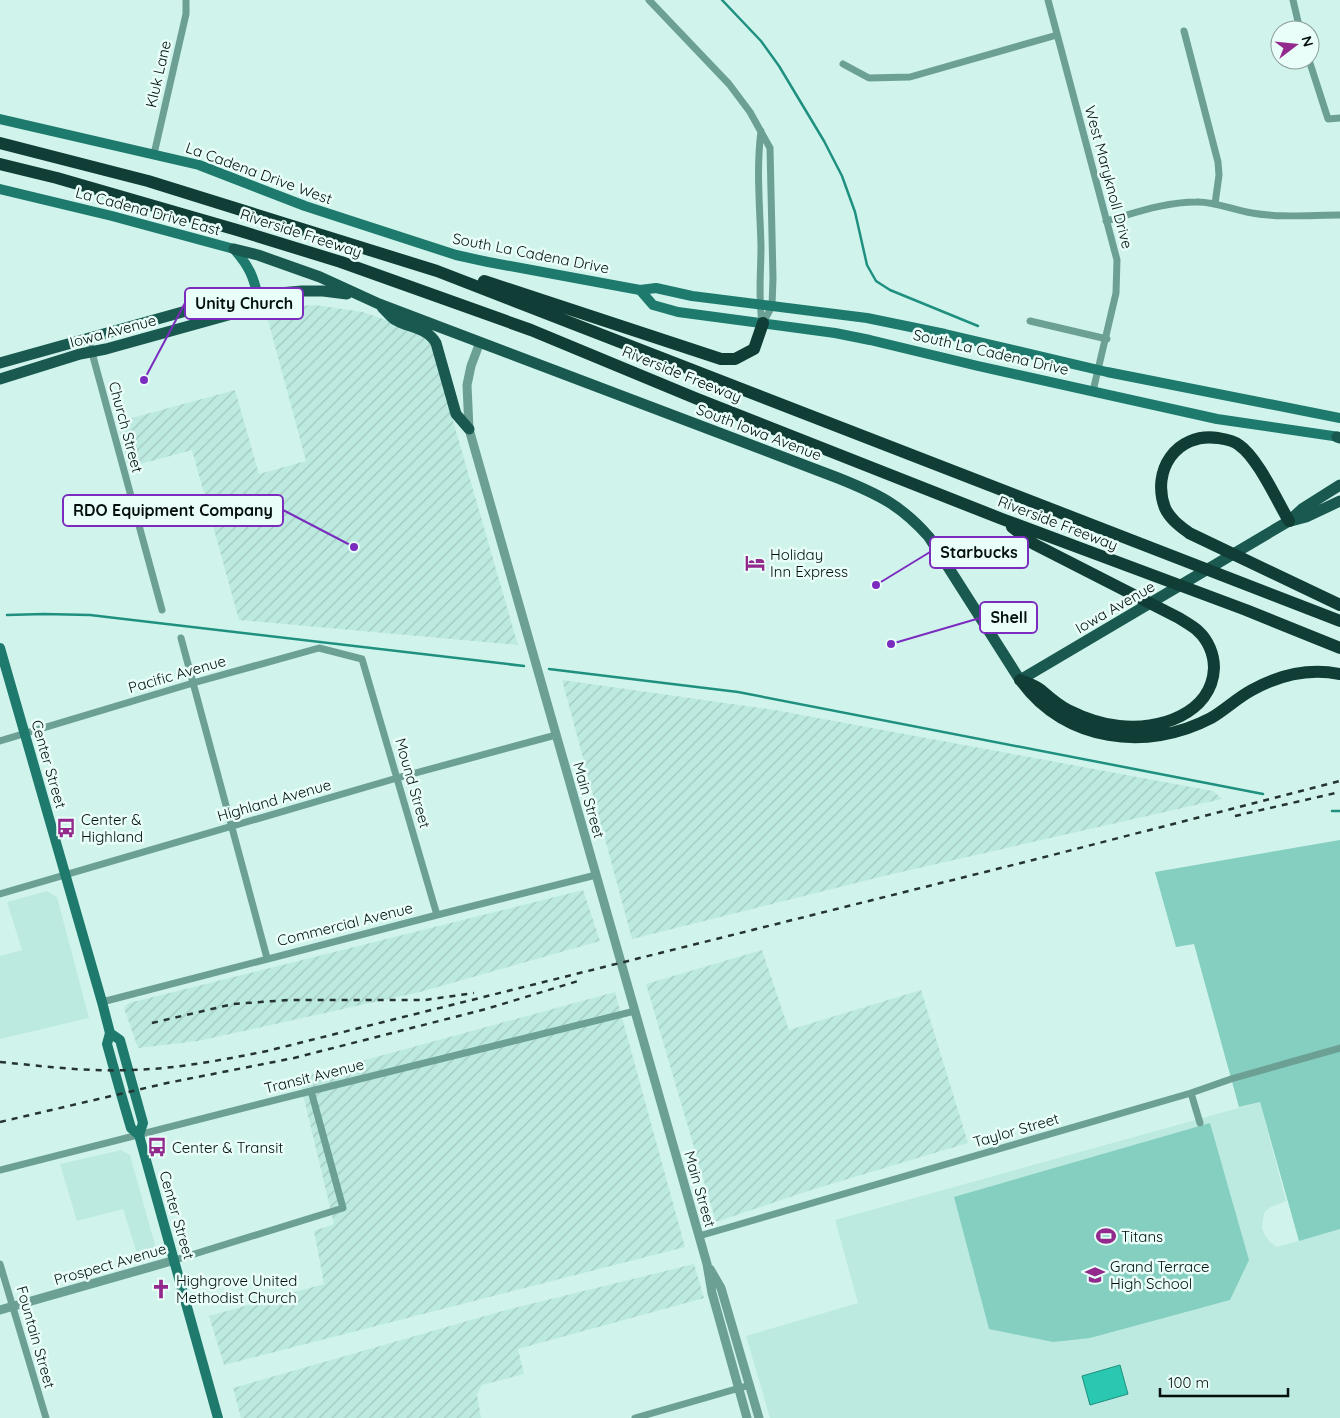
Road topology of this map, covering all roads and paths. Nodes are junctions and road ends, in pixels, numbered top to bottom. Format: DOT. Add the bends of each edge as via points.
graph roads {
  1 [pos="186,0"];
  2 [pos="649,0"];
  3 [pos="1048,0"];
  4 [pos="1293,0"];
  5 [pos="1298,20"];
  6 [pos="1184,31"];
  7 [pos="1057,36"];
  8 [pos="842,64"];
  9 [pos="1312,70"];
  10 [pos="1340,118"];
  11 [pos="0,119"];
  12 [pos="761,131"];
  13 [pos="0,142"];
  14 [pos="154,154"];
  15 [pos="0,164"];
  16 [pos="0,189"];
  17 [pos="1215,204"];
  18 [pos="1340,215"];
  19 [pos="1106,221"];
  20 [pos="418,243"];
  21 [pos="234,249"];
  22 [pos="437,271"];
  23 [pos="640,290"];
  24 [pos="359,296"];
  25 [pos="258,298"];
  26 [pos="379,304"];
  27 [pos="760,304"];
  28 [pos="772,306"];
  29 [pos="1030,321"];
  30 [pos="763,323"];
  31 [pos="88,338"];
  32 [pos="1107,339"];
  33 [pos="480,342"];
  34 [pos="91,352"];
  35 [pos="0,363"];
  36 [pos="1097,369"];
  37 [pos="0,379"];
  38 [pos="1093,391"];
  39 [pos="1340,418"];
  40 [pos="469,429"];
  41 [pos="1339,437"];
  42 [pos="1340,485"];
  43 [pos="1340,500"];
  44 [pos="1002,519"];
  45 [pos="1289,521"];
  46 [pos="1340,605"];
  47 [pos="162,610"];
  48 [pos="1340,620"];
  49 [pos="181,638"];
  50 [pos="0,648"];
  51 [pos="1340,648"];
  52 [pos="362,658"];
  53 [pos="1340,674"];
  54 [pos="1020,680"];
  55 [pos="193,683"];
  56 [pos="24,735"];
  57 [pos="556,735"];
  58 [pos="0,741"];
  59 [pos="397,778"];
  60 [pos="232,826"];
  61 [pos="596,875"];
  62 [pos="66,876"];
  63 [pos="0,894"];
  64 [pos="437,914"];
  65 [pos="267,958"];
  66 [pos="102,1002"];
  67 [pos="635,1011"];
  68 [pos="1340,1048"];
  69 [pos="311,1091"];
  70 [pos="1191,1093"];
  71 [pos="1200,1123"];
  72 [pos="140,1135"];
  73 [pos="0,1170"];
  74 [pos="699,1236"];
  75 [pos="175,1260"];
  76 [pos="0,1264"];
  77 [pos="708,1264"];
  78 [pos="13,1306"];
  79 [pos="0,1310"];
  80 [pos="750,1384"];
  81 [pos="738,1388"];
  82 [pos="46,1418"];
  83 [pos="218,1418"];
  84 [pos="636,1418"];
  85 [pos="747,1418"];
  86 [pos="759,1418"];
  1 -- 14 [label="street, Kluk Lane" via="186,14"];
  2 -- 12 [label="street" via="730,84"];
  3 -- 7 [label="street, West Maryknoll Drive"];
  4 -- 5 [label="street"];
  6 -- 17 [label="street" via="1218,162"];
  7 -- 8 [label="street" via="910,77 870,78"];
  7 -- 19 [label="street, West Maryknoll Drive"];
  9 -- 10 [label="street" via="1328,119"];
  11 -- 14 [label="main road, La Cadena Drive West"];
  12 -- 27 [label="street" via="758,152"];
  12 -- 28 [label="street" via="770,148"];
  13 -- 22 [label="highway, Riverside Freeway" via="148,180"];
  14 -- 20 [label="main road, La Cadena Drive West" via="199,165 305,206"];
  15 -- 44 [label="highway, Riverside Freeway" via="67,180 341,262 531,330"];
  16 -- 21 [label="main road, La Cadena Drive East"];
  17 -- 18 [label="street" via="1271,216"];
  17 -- 19 [label="street" via="1182,202"];
  19 -- 32 [label="street, West Maryknoll Drive" via="1117,260 1116,294"];
  20 -- 23 [label="main road, South La Cadena Drive" via="488,262"];
  21 -- 24 [label="main road" via="320,278"];
  21 -- 25 [label="main road, La Cadena Drive East" via="247,264"];
  22 -- 30 [label="highway" via="463,274 721,360 735,360 754,349"];
  22 -- 48 [label="highway, Riverside Freeway"];
  23 -- 27 [label="main road, South La Cadena Drive" via="656,288"];
  23 -- 30 [label="main road, South La Cadena Drive" via="654,304 678,312"];
  24 -- 25 [label="main road, Iowa Avenue" via="302,291"];
  24 -- 26 [label="main road, South Iowa Avenue"];
  25 -- 31 [label="main road, Iowa Avenue" via="246,294"];
  25 -- 34 [label="main road, Iowa Avenue" via="250,309"];
  26 -- 33 [label="main road, South Iowa Avenue"];
  26 -- 40 [label="main road" via="394,319 433,336 456,414"];
  27 -- 28 [label="main road, South La Cadena Drive"];
  27 -- 30 [label="street"];
  28 -- 30 [label="street"];
  28 -- 36 [label="main road, South La Cadena Drive" via="866,318"];
  29 -- 32 [label="street"];
  30 -- 38 [label="main road, South La Cadena Drive" via="870,340"];
  31 -- 34 [label="street, Church Street"];
  31 -- 35 [label="main road, Iowa Avenue"];
  32 -- 36 [label="street, West Maryknoll Drive"];
  33 -- 40 [label="street, Main Street" via="467,384"];
  33 -- 54 [label="main road, South Iowa Avenue" via="864,488 898,507 929,537"];
  34 -- 37 [label="main road, Iowa Avenue"];
  34 -- 47 [label="street, Church Street"];
  36 -- 38 [label="street, West Maryknoll Drive"];
  36 -- 39 [label="main road, South La Cadena Drive"];
  38 -- 41 [label="main road, South La Cadena Drive" via="1234,422"];
  40 -- 57 [label="street, Main Street"];
  42 -- 45 [label="main road, Iowa Avenue"];
  43 -- 45 [label="main road, Iowa Avenue" via="1306,517"];
  44 -- 51 [label="highway, Riverside Freeway"];
  44 -- 54 [label="highway" via="1034,544 1198,630 1207,641 1214,664 1211,685 1200,704 1175,718 1145,726 1119,726 1088,720"];
  45 -- 46 [label="highway" via="1256,464 1239,444 1212,437 1189,442 1170,455 1161,484 1162,496 1170,516 1178,524"];
  45 -- 54 [label="main road, Iowa Avenue"];
  49 -- 55 [label="street"];
  50 -- 56 [label="main road, Center Street"];
  52 -- 55 [label="street, Pacific Avenue" via="319,648"];
  52 -- 59 [label="street, Mound Street"];
  53 -- 54 [label="highway" via="1318,671 1285,676 1251,690 1211,718 1189,727 1160,735 1132,737 1107,735 1055,715 1032,696"];
  55 -- 56 [label="street, Pacific Avenue"];
  55 -- 60 [label="street"];
  56 -- 58 [label="street, Pacific Avenue"];
  56 -- 62 [label="main road, Center Street"];
  57 -- 59 [label="street, Highland Avenue"];
  57 -- 61 [label="street, Main Street"];
  59 -- 60 [label="street, Highland Avenue"];
  59 -- 64 [label="street, Mound Street"];
  60 -- 62 [label="street, Highland Avenue"];
  60 -- 65 [label="street"];
  61 -- 64 [label="street, Commercial Avenue"];
  61 -- 67 [label="street, Main Street"];
  62 -- 63 [label="street, Highland Avenue"];
  62 -- 66 [label="main road, Center Street"];
  64 -- 65 [label="street, Commercial Avenue"];
  65 -- 66 [label="street, Commercial Avenue"];
  66 -- 72 [label="main road, Center Street" via="110,1033 120,1040 143,1123"];
  67 -- 69 [label="street, Transit Avenue"];
  67 -- 74 [label="street, Main Street"];
  68 -- 70 [label="street, Taylor Street"];
  69 -- 72 [label="street, Transit Avenue"];
  69 -- 75 [label="street, Prospect Avenue" via="342,1208"];
  70 -- 71 [label="street"];
  70 -- 74 [label="street, Taylor Street"];
  72 -- 73 [label="street, Transit Avenue"];
  72 -- 75 [label="main road, Center Street"];
  74 -- 77 [label="street, Main Street"];
  75 -- 78 [label="street, Prospect Avenue"];
  75 -- 83 [label="main road, Center Street"];
  76 -- 78 [label="street, Fountain Street"];
  77 -- 80 [label="street, Main Street" via="722,1288"];
  77 -- 81 [label="street, Main Street" via="712,1293"];
  78 -- 79 [label="street, Prospect Avenue"];
  78 -- 82 [label="street, Fountain Street"];
  80 -- 81 [label="street"];
  80 -- 86 [label="street, Main Street"];
  81 -- 84 [label="street"];
  81 -- 85 [label="street, Main Street"];
}
